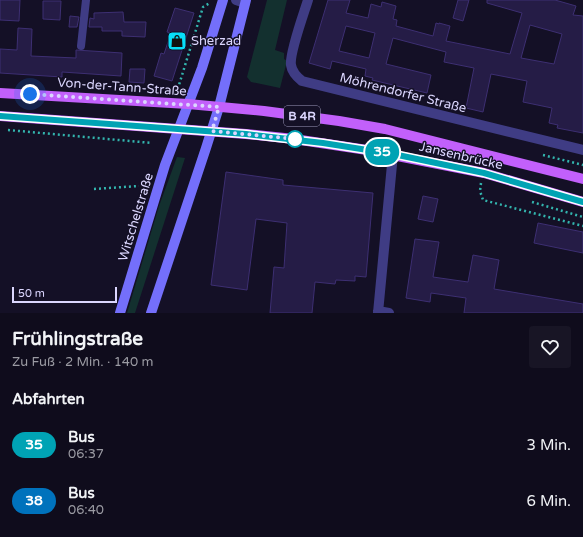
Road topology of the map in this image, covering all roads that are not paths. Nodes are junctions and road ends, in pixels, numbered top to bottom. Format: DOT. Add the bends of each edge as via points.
graph roads {
  1 [pos="86,0"];
  2 [pos="223,0"];
  3 [pos="308,0"];
  4 [pos="243,1"];
  5 [pos="82,46"];
  6 [pos="0,93"];
  7 [pos="188,104"];
  8 [pos="219,107"];
  9 [pos="0,116"];
  10 [pos="178,129"];
  11 [pos="212,131"];
  12 [pos="583,150"];
  13 [pos="393,154"];
  14 [pos="583,179"];
  15 [pos="583,202"];
  16 [pos="382,312"];
  17 [pos="120,313"];
  18 [pos="151,313"];
  1 -- 5 [label="lane"];
  2 -- 7 [label="street, Witschelstraße"];
  3 -- 12 [label="street, Möhrendorfer Straße" via="291,65 302,81"];
  4 -- 8 [label="street"];
  6 -- 7 [label="main road, Von-der-Tann-Straße / B 4R"];
  7 -- 8 [label="main road, Von-der-Tann-Straße / B 4R"];
  7 -- 10 [label="street, Witschelstraße"];
  8 -- 11 [label="street"];
  8 -- 14 [label="main road, Jansenbrücke / B 4R" via="291,114 361,125"];
  9 -- 10 [label="main road, B 4R"];
  10 -- 11 [label="main road, B 4R"];
  10 -- 17 [label="street, Witschelstraße"];
  11 -- 13 [label="main road, Jansenbrücke / B 4R" via="294,139"];
  11 -- 18 [label="street"];
  13 -- 15 [label="main road, Jansenbrücke / B 4R" via="484,173"];
  13 -- 16 [label="street"];
}
